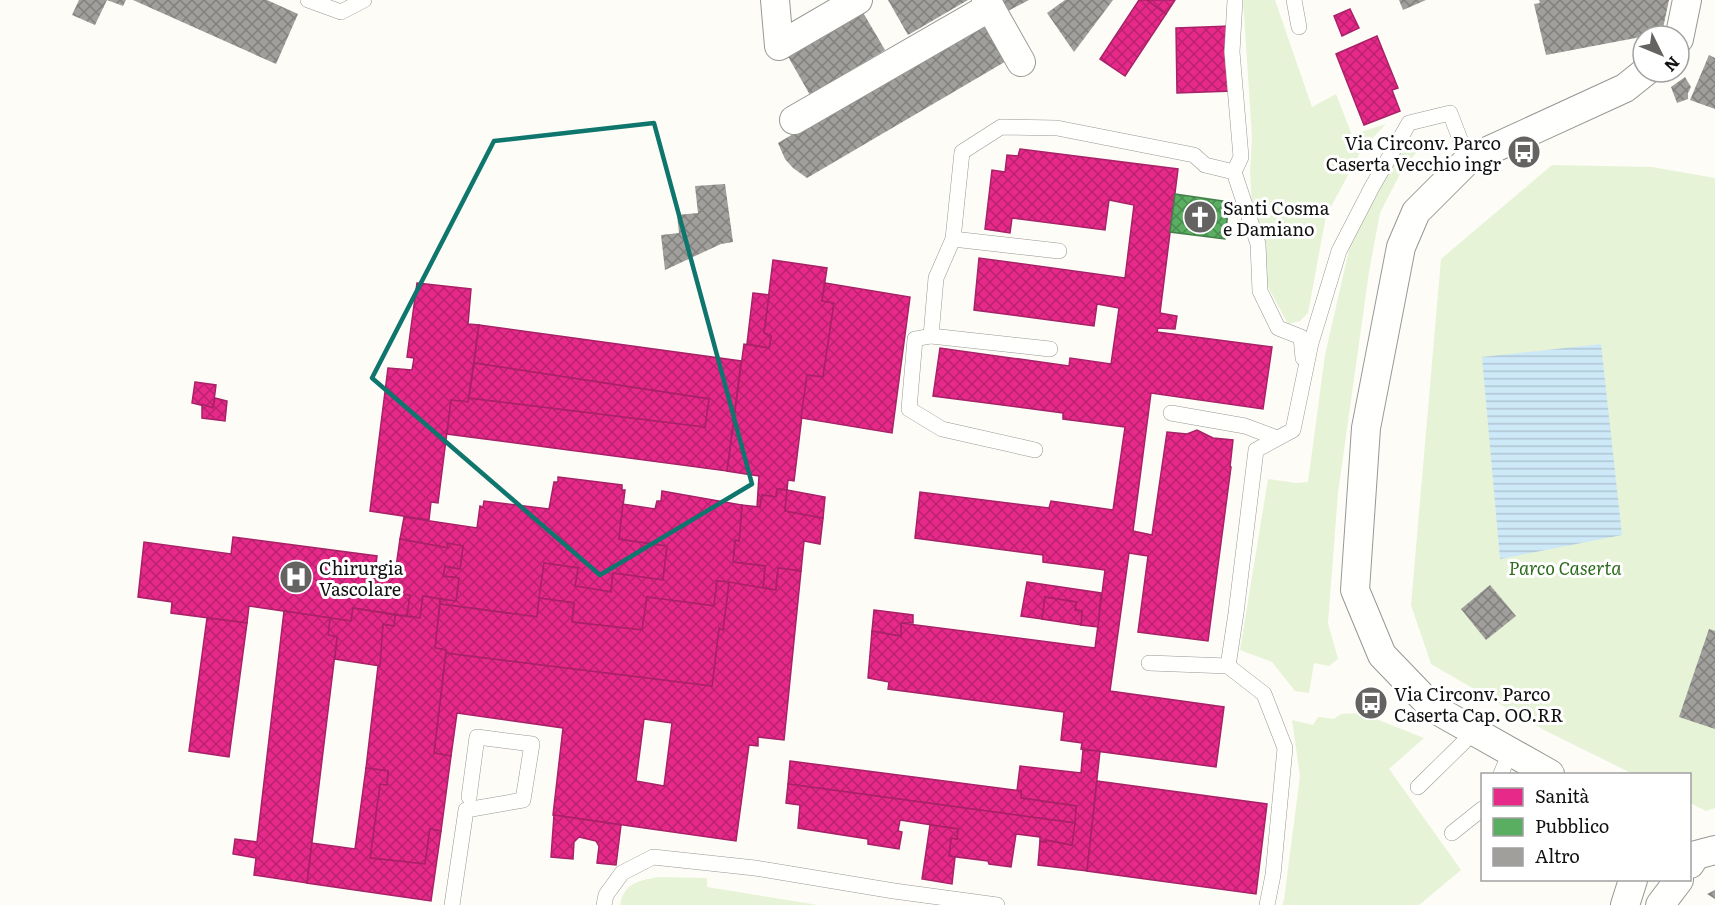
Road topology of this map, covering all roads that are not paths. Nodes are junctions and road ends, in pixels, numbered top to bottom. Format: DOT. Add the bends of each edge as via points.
graph roads {
  1 [pos="308,0"];
  2 [pos="364,0"];
  3 [pos="775,0"];
  4 [pos="858,0"];
  5 [pos="1235,0"];
  6 [pos="1294,0"];
  7 [pos="1687,0"];
  8 [pos="988,3"];
  9 [pos="1682,24"];
  10 [pos="1299,27"];
  11 [pos="1021,62"];
  12 [pos="1631,83"];
  13 [pos="794,120"];
  14 [pos="1468,160"];
  15 [pos="1233,172"];
  16 [pos="953,239"];
  17 [pos="1059,251"];
  18 [pos="931,336"];
  19 [pos="1050,349"];
  20 [pos="1304,373"];
  21 [pos="1172,413"];
  22 [pos="1277,438"];
  23 [pos="1035,450"];
  24 [pos="1149,663"];
  25 [pos="1228,666"];
  26 [pos="1474,732"];
  27 [pos="1505,763"];
  28 [pos="1546,773"];
  29 [pos="1418,787"];
  30 [pos="469,797"];
  31 [pos="1481,810"];
  32 [pos="1452,833"];
  33 [pos="1632,881"];
  34 [pos="1677,881"];
  35 [pos="452,905"];
  36 [pos="604,905"];
  37 [pos="998,905"];
  38 [pos="1267,905"];
  39 [pos="1625,905"];
  40 [pos="1660,905"];
  1 -- 2 [label="lane" via="341,12"];
  3 -- 4 [label="street" via="779,46"];
  5 -- 15 [label="lane" via="1232,51 1241,157"];
  6 -- 10 [label="lane"];
  7 -- 9 [label="street"];
  8 -- 11 [label="street"];
  8 -- 13 [label="street"];
  12 -- 14 [label="street"];
  14 -- 20 [label="lane" via="1450,113 1409,123 1339,250"];
  14 -- 26 [label="street" via="1416,212 1401,247 1366,428 1355,590 1382,655 1433,708"];
  15 -- 16 [label="lane" via="1205,165 1194,155 1057,128 1001,127 962,152"];
  15 -- 20 [label="lane" via="1258,244 1260,291 1278,328 1301,337"];
  16 -- 17 [label="lane"];
  16 -- 18 [label="lane" via="936,278"];
  18 -- 19 [label="lane"];
  18 -- 23 [label="lane" via="915,339 909,409 942,429"];
  20 -- 22 [label="lane" via="1293,430"];
  21 -- 22 [label="lane" via="1245,426"];
  22 -- 25 [label="lane" via="1256,450"];
  24 -- 25 [label="lane"];
  25 -- 38 [label="lane" via="1264,694 1285,748"];
  26 -- 27 [label="street"];
  26 -- 29 [label="lane"];
  27 -- 28 [label="street"];
  30 -- 35 [label="lane" via="477,737 532,744 523,800 466,810"];
  31 -- 32 [label="lane"];
  33 -- 39 [label="street"];
  34 -- 40 [label="street"];
  36 -- 37 [label="lane" via="606,895 622,873 653,857 755,868"];
}
